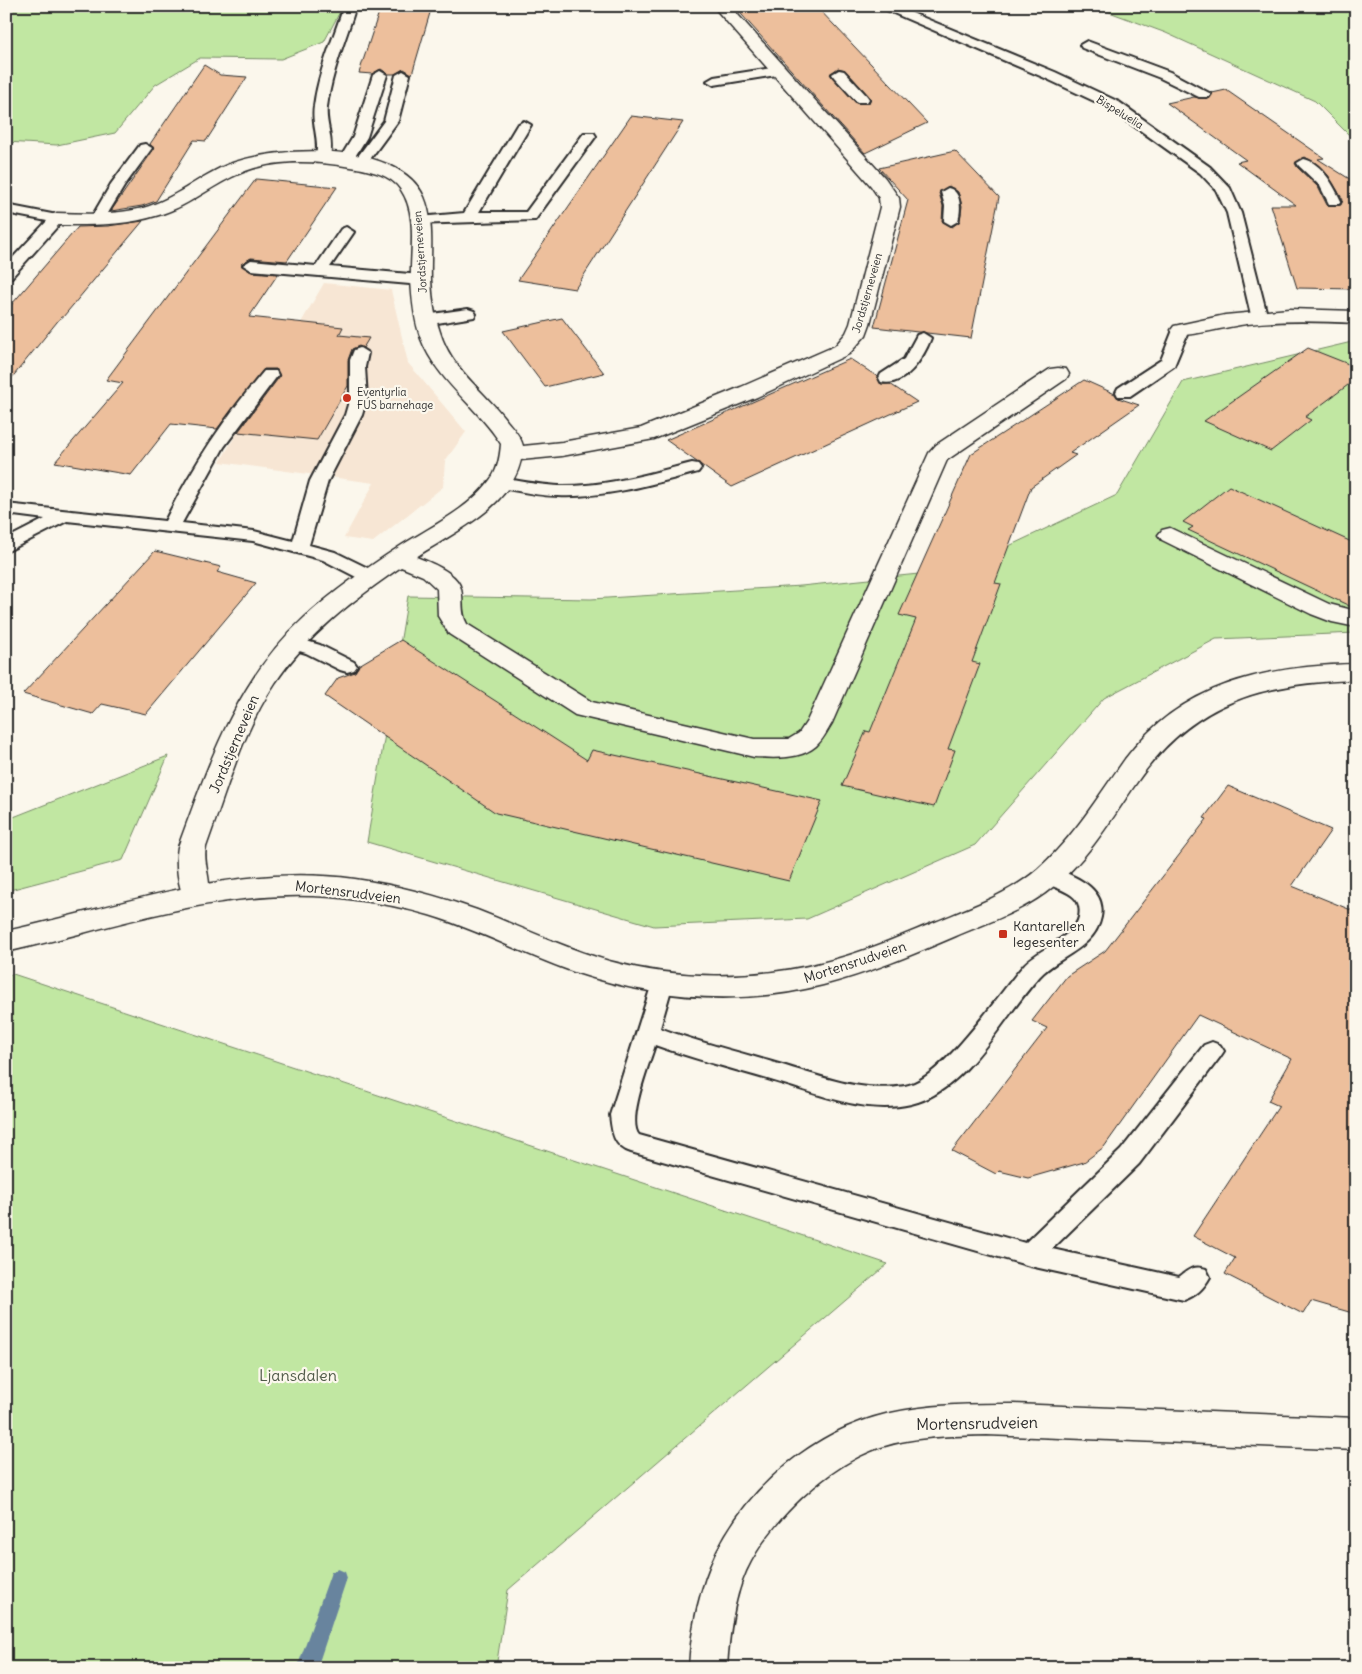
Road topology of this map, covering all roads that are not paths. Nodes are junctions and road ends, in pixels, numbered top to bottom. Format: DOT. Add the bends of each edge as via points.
graph roads {
  1 [pos="350,6"];
  2 [pos="721,6"];
  3 [pos="882,6"];
  4 [pos="1087,45"];
  5 [pos="778,71"];
  6 [pos="839,74"];
  7 [pos="380,75"];
  8 [pos="403,75"];
  9 [pos="714,81"];
  10 [pos="1204,94"];
  11 [pos="862,99"];
  12 [pos="524,125"];
  13 [pos="589,136"];
  14 [pos="146,148"];
  15 [pos="323,156"];
  16 [pos="353,161"];
  17 [pos="1304,163"];
  18 [pos="948,192"];
  19 [pos="1334,201"];
  20 [pos="6,209"];
  21 [pos="469,217"];
  22 [pos="57,219"];
  23 [pos="97,220"];
  24 [pos="419,221"];
  25 [pos="952,221"];
  26 [pos="346,232"];
  27 [pos="251,265"];
  28 [pos="321,270"];
  29 [pos="6,275"];
  30 [pos="422,280"];
  31 [pos="468,314"];
  32 [pos="1259,315"];
  33 [pos="1356,317"];
  34 [pos="426,320"];
  35 [pos="1181,330"];
  36 [pos="923,338"];
  37 [pos="360,353"];
  38 [pos="1058,374"];
  39 [pos="270,375"];
  40 [pos="888,378"];
  41 [pos="1124,392"];
  42 [pos="511,454"];
  43 [pos="692,468"];
  44 [pos="501,483"];
  45 [pos="6,509"];
  46 [pos="63,516"];
  47 [pos="171,526"];
  48 [pos="1170,536"];
  49 [pos="6,546"];
  50 [pos="299,547"];
  51 [pos="398,558"];
  52 [pos="371,577"];
  53 [pos="1356,619"];
  54 [pos="293,643"];
  55 [pos="347,666"];
  56 [pos="1356,672"];
  57 [pos="1049,875"];
  58 [pos="196,894"];
  59 [pos="6,942"];
  60 [pos="662,983"];
  61 [pos="647,1032"];
  62 [pos="1212,1051"];
  63 [pos="1030,1255"];
  64 [pos="1197,1277"];
  65 [pos="1356,1434"];
  66 [pos="708,1668"];
  1 -- 15 [label="lane" via="322,95 320,111 326,144"];
  2 -- 5 [label="street, Jordstjerneveien"];
  3 -- 32 [label="lane, Bispeluelia" via="1114,105 1205,170 1223,188 1234,213"];
  4 -- 10 [label="lane"];
  5 -- 9 [label="lane"];
  5 -- 42 [label="street, Jordstjerneveien" via="889,198 886,226 856,335 842,350 646,434 562,449"];
  6 -- 11 [label="lane"];
  7 -- 16 [label="lane"];
  8 -- 16 [label="lane" via="391,121"];
  12 -- 21 [label="lane"];
  13 -- 21 [label="lane" via="530,217"];
  14 -- 23 [label="lane" via="118,184"];
  15 -- 16 [label="street, Jordstjerneveien"];
  15 -- 23 [label="street, Jordstjerneveien" via="293,156 253,162 226,172 153,212"];
  16 -- 24 [label="street, Jordstjerneveien" via="402,179 416,200"];
  17 -- 19 [label="lane" via="1326,184"];
  18 -- 25 [label="lane" via="954,208"];
  20 -- 22 [label="lane, Jordstjerneveien"];
  21 -- 24 [label="lane"];
  22 -- 23 [label="street, Jordstjerneveien"];
  22 -- 29 [label="lane"];
  24 -- 30 [label="street, Jordstjerneveien"];
  26 -- 28 [label="lane"];
  27 -- 28 [label="lane"];
  28 -- 30 [label="lane"];
  30 -- 34 [label="street, Jordstjerneveien"];
  31 -- 34 [label="lane"];
  32 -- 33 [label="street"];
  32 -- 35 [label="street"];
  34 -- 42 [label="street, Jordstjerneveien" via="443,362 506,432 512,444"];
  35 -- 41 [label="lane" via="1168,363"];
  36 -- 40 [label="lane" via="914,358"];
  37 -- 50 [label="lane" via="356,366 360,394 354,417 320,481 309,524"];
  38 -- 51 [label="street" via="944,450 938,458 819,723 807,740 790,747 754,748 600,715 572,704 458,628 450,616 449,587 431,572"];
  39 -- 47 [label="lane" via="227,428 185,496"];
  42 -- 44 [label="street, Jordstjerneveien"];
  43 -- 44 [label="lane" via="633,484 586,490 558,491"];
  44 -- 51 [label="street, Jordstjerneveien" via="472,508"];
  45 -- 46 [label="lane"];
  46 -- 47 [label="lane"];
  46 -- 49 [label="lane"];
  47 -- 50 [label="lane" via="254,536"];
  48 -- 53 [label="street" via="1320,609"];
  50 -- 52 [label="lane" via="329,556"];
  51 -- 52 [label="street, Jordstjerneveien"];
  52 -- 54 [label="street, Jordstjerneveien"];
  54 -- 55 [label="lane"];
  54 -- 58 [label="street, Jordstjerneveien" via="263,680 231,746 192,847 190,856"];
  56 -- 57 [label="street, Mortensrudveien" via="1286,676 1257,682 1208,699 1184,714 1148,748 1086,833"];
  57 -- 60 [label="street, Mortensrudveien" via="1024,893 978,916 904,947 822,974 759,985"];
  57 -- 61 [label="lane" via="1078,888 1086,896 1090,905 1089,918 1083,931 1034,968 956,1062 935,1082 911,1095 879,1098 848,1092 676,1044"];
  58 -- 59 [label="street, Mortensrudveien"];
  58 -- 60 [label="street, Mortensrudveien" via="285,884 377,893 444,910 574,961"];
  60 -- 61 [label="lane"];
  61 -- 63 [label="lane" via="622,1115 624,1135 632,1142"];
  62 -- 63 [label="lane" via="1130,1157"];
  63 -- 64 [label="lane" via="1184,1289"];
  65 -- 66 [label="street, Mortensrudveien" via="1015,1420 907,1425 867,1437 800,1475 776,1498 752,1529 729,1566 708,1652"];
}
